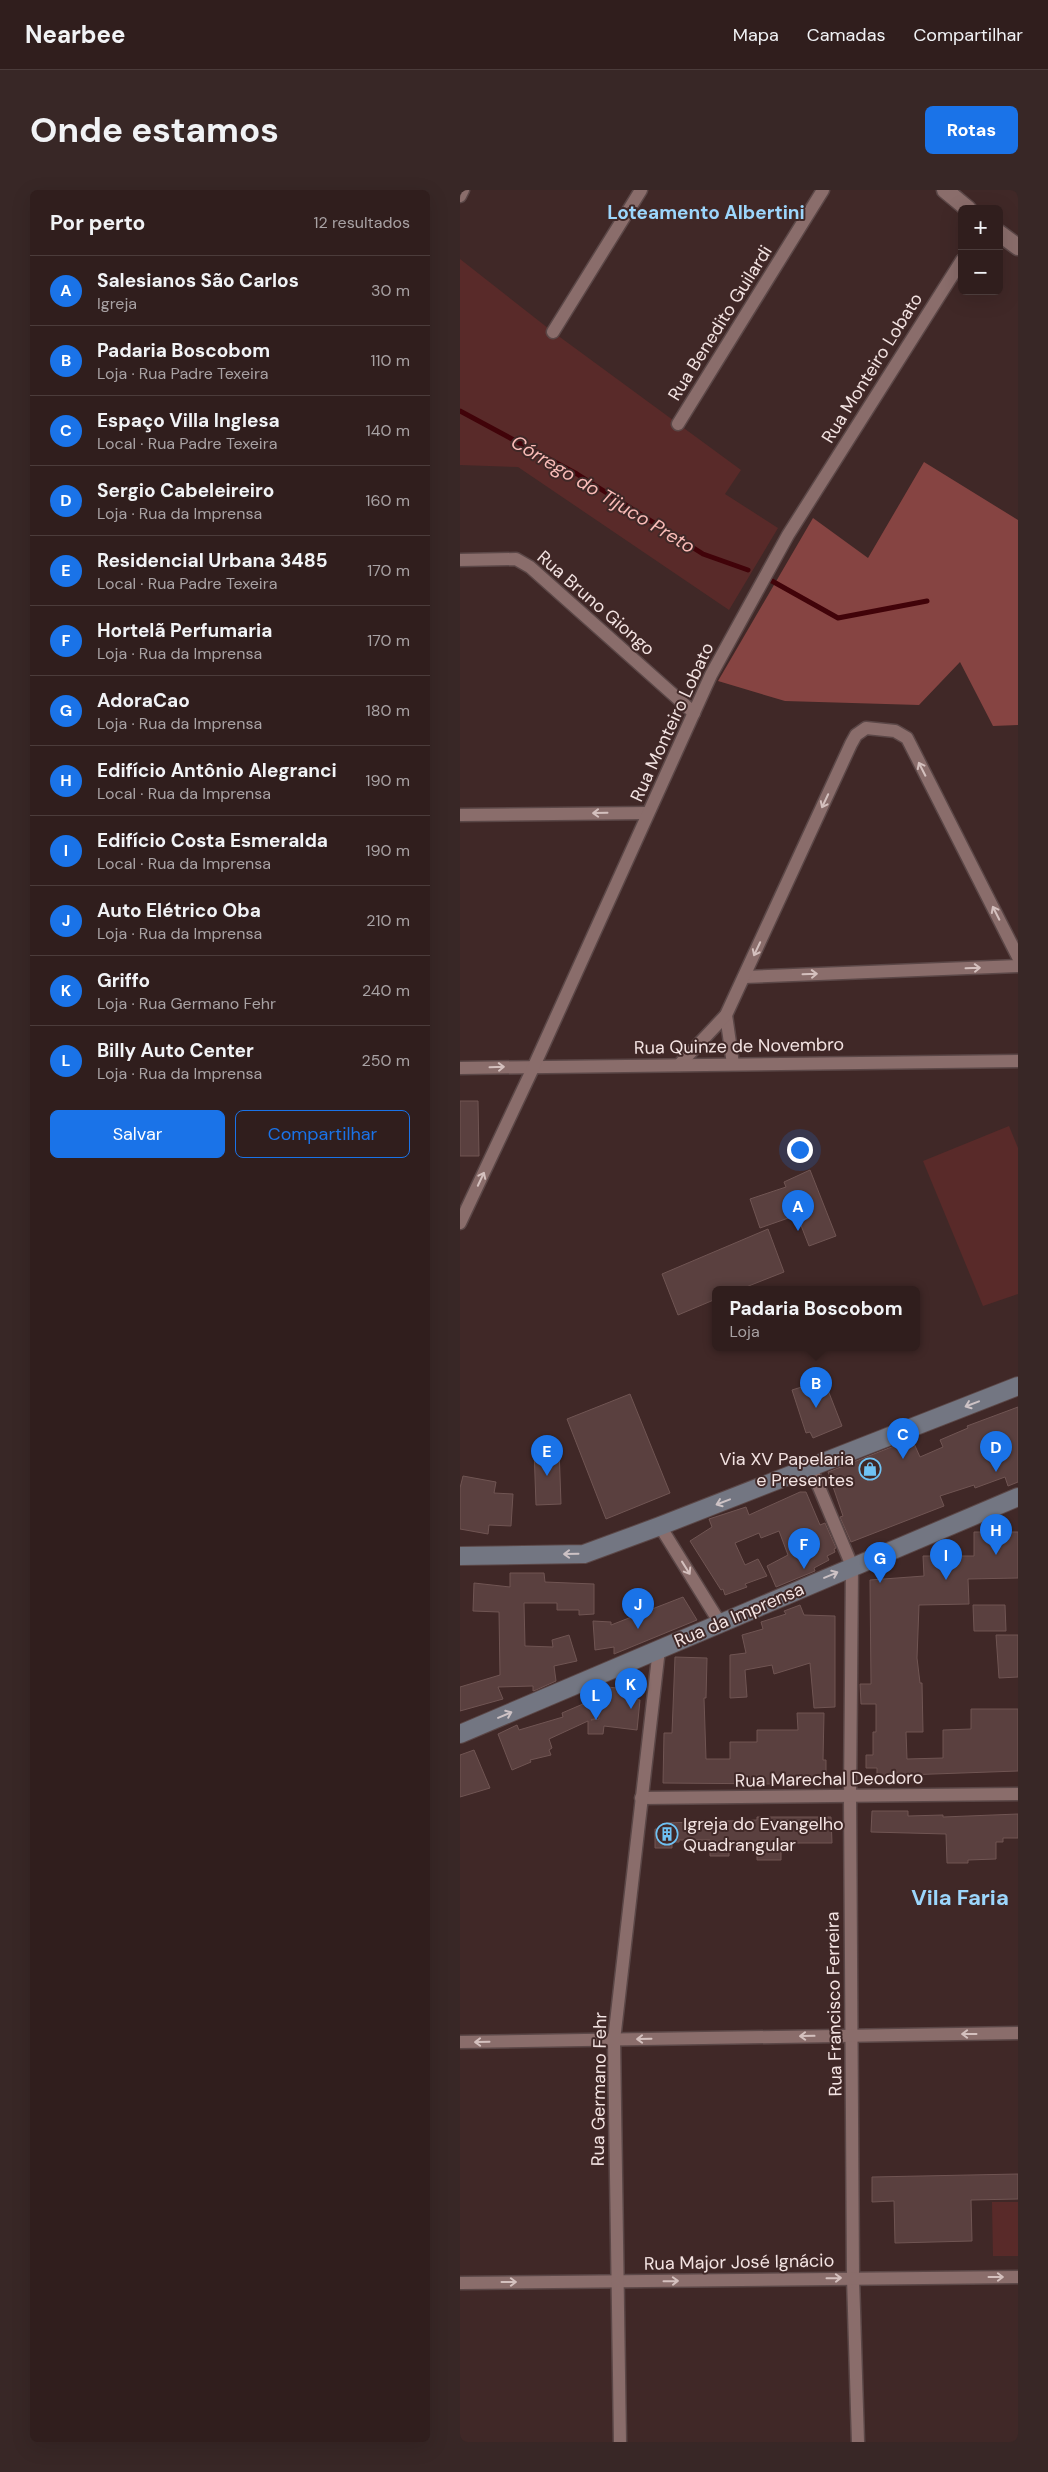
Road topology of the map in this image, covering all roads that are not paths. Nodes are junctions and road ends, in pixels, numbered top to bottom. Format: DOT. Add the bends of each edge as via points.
graph roads {
  1 [pos="463,190"];
  2 [pos="641,190"];
  3 [pos="823,190"];
  4 [pos="945,190"];
  5 [pos="460,196"];
  6 [pos="963,205"];
  7 [pos="1003,236"];
  8 [pos="1018,247"];
  9 [pos="958,266"];
  10 [pos="553,332"];
  11 [pos="678,424"];
  12 [pos="460,560"];
  13 [pos="694,713"];
  14 [pos="648,813"];
  15 [pos="460,815"];
  16 [pos="1018,957"];
  17 [pos="1018,966"];
  18 [pos="744,977"];
  19 [pos="726,1014"];
  20 [pos="1018,1061"];
  21 [pos="734,1064"];
  22 [pos="679,1065"];
  23 [pos="534,1066"];
  24 [pos="460,1068"];
  25 [pos="460,1223"];
  26 [pos="1018,1386"];
  27 [pos="811,1468"];
  28 [pos="1018,1497"];
  29 [pos="660,1526"];
  30 [pos="460,1556"];
  31 [pos="852,1566"];
  32 [pos="720,1623"];
  33 [pos="659,1649"];
  34 [pos="460,1734"];
  35 [pos="1018,1794"];
  36 [pos="850,1797"];
  37 [pos="641,1798"];
  38 [pos="1018,2033"];
  39 [pos="852,2034"];
  40 [pos="614,2040"];
  41 [pos="460,2042"];
  42 [pos="1018,2277"];
  43 [pos="853,2278"];
  44 [pos="617,2282"];
  45 [pos="460,2283"];
  46 [pos="620,2442"];
  47 [pos="858,2442"];
  1 -- 5 [label="street"];
  2 -- 10 [label="street"];
  3 -- 11 [label="street, Rua Benedito Guilardi"];
  4 -- 6 [label="street"];
  7 -- 8 [label="street"];
  9 -- 13 [label="street, Rua Monteiro Lobato" via="788,535 711,675"];
  12 -- 13 [label="street, Rua Bruno Giongo" via="516,559 530,567"];
  13 -- 14 [label="street, Rua Monteiro Lobato"];
  14 -- 15 [label="street, one-way"];
  14 -- 23 [label="street, Rua Monteiro Lobato"];
  16 -- 18 [label="street, one-way" via="907,738 895,731 866,728 856,735 851,744"];
  18 -- 17 [label="street, one-way"];
  18 -- 19 [label="street"];
  19 -- 21 [label="street"];
  19 -- 22 [label="street"];
  20 -- 21 [label="street, Rua Quinze de Novembro"];
  21 -- 22 [label="street, Rua Quinze de Novembro"];
  22 -- 23 [label="street, Rua Quinze de Novembro"];
  24 -- 23 [label="street, Rua Quinze de Novembro, one-way"];
  25 -- 23 [label="street, Rua Monteiro Lobato, one-way"];
  26 -- 27 [label="main road, one-way"];
  27 -- 29 [label="main road, one-way"];
  27 -- 31 [label="street"];
  28 -- 31 [label="main road, Rua da Imprensa"];
  29 -- 30 [label="main road, one-way" via="584,1554"];
  29 -- 32 [label="street, one-way"];
  32 -- 31 [label="main road, Rua da Imprensa, one-way"];
  31 -- 36 [label="street, Rua Francisco Ferreira"];
  32 -- 33 [label="main road, Rua da Imprensa"];
  34 -- 33 [label="main road, Rua da Imprensa, one-way"];
  33 -- 37 [label="street, Rua Germano Fehr"];
  35 -- 36 [label="street, Rua Marechal Deodoro"];
  36 -- 37 [label="street, Rua Marechal Deodoro"];
  36 -- 39 [label="street, Rua Francisco Ferreira"];
  37 -- 40 [label="street, Rua Germano Fehr"];
  38 -- 39 [label="street, one-way"];
  39 -- 40 [label="street, one-way"];
  39 -- 43 [label="street, Rua Francisco Ferreira"];
  40 -- 41 [label="street, one-way"];
  40 -- 44 [label="street, Rua Germano Fehr"];
  43 -- 42 [label="street, Rua Major José Ignácio, one-way"];
  44 -- 43 [label="street, Rua Major José Ignácio, one-way"];
  43 -- 47 [label="street, Rua Francisco Ferreira"];
  45 -- 44 [label="street, Rua Major José Ignácio, one-way"];
  44 -- 46 [label="street, Rua Germano Fehr"];
}
